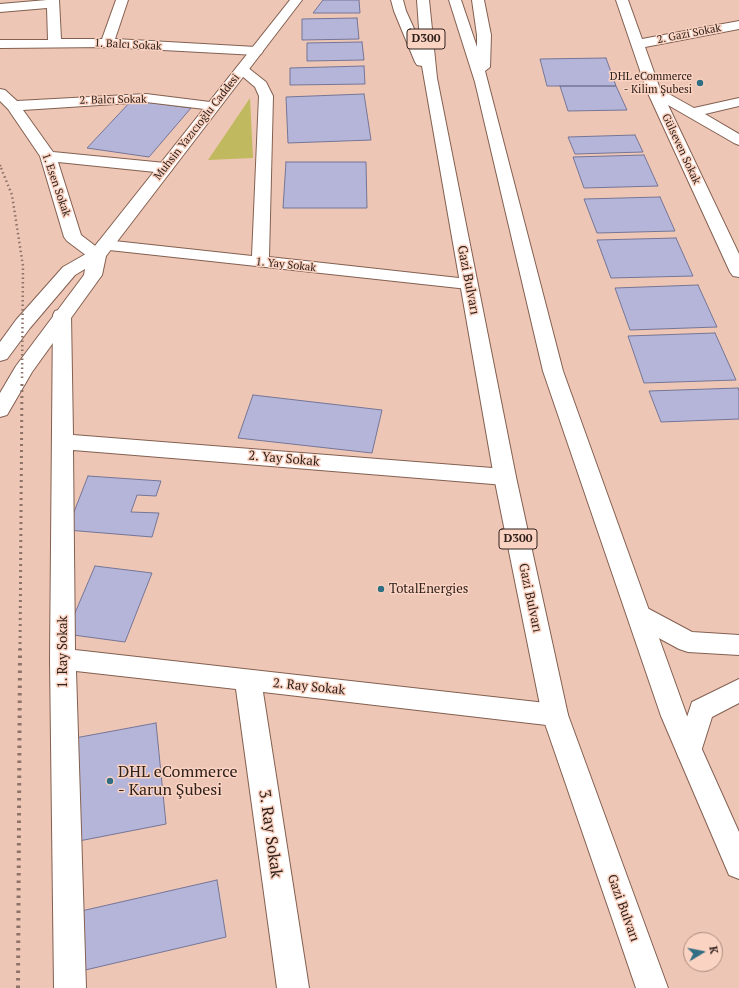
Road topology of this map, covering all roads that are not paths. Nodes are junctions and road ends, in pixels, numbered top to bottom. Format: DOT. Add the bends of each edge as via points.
graph roads {
  1 [pos="122,0"];
  2 [pos="296,0"];
  3 [pos="397,0"];
  4 [pos="423,0"];
  5 [pos="455,0"];
  6 [pos="478,0"];
  7 [pos="622,0"];
  8 [pos="53,2"];
  9 [pos="0,8"];
  10 [pos="739,25"];
  11 [pos="55,43"];
  12 [pos="107,43"];
  13 [pos="0,44"];
  14 [pos="638,44"];
  15 [pos="256,51"];
  16 [pos="242,70"];
  17 [pos="430,78"];
  18 [pos="482,82"];
  19 [pos="654,91"];
  20 [pos="0,93"];
  21 [pos="739,102"];
  22 [pos="13,106"];
  23 [pos="213,106"];
  24 [pos="693,113"];
  25 [pos="739,140"];
  26 [pos="48,156"];
  27 [pos="165,168"];
  28 [pos="101,250"];
  29 [pos="260,262"];
  30 [pos="739,272"];
  31 [pos="468,284"];
  32 [pos="62,315"];
  33 [pos="0,356"];
  34 [pos="0,410"];
  35 [pos="64,442"];
  36 [pos="505,477"];
  37 [pos="640,616"];
  38 [pos="739,645"];
  39 [pos="63,659"];
  40 [pos="248,680"];
  41 [pos="739,690"];
  42 [pos="555,715"];
  43 [pos="689,750"];
  44 [pos="739,865"];
  45 [pos="70,988"];
  46 [pos="293,988"];
  47 [pos="652,988"];
  1 -- 12 [label="main road"];
  2 -- 15 [label="main road, Muhsin Yazıcıoğlu Caddesi"];
  3 -- 17 [label="main road, Gazi Bulvarı"];
  4 -- 17 [label="main road, Gazi Bulvarı / D300"];
  5 -- 18 [label="main road, D300"];
  6 -- 18 [label="main road" via="484,35"];
  7 -- 14 [label="main road, Gülseven Sokak"];
  8 -- 9 [label="main road"];
  8 -- 11 [label="main road"];
  10 -- 14 [label="main road, 2. Gazi Sokak"];
  11 -- 12 [label="main road, 1. Balcı Sokak"];
  11 -- 13 [label="main road, 1. Balcı Sokak"];
  12 -- 15 [label="main road, 1. Balcı Sokak"];
  14 -- 19 [label="main road, Gülseven Sokak"];
  15 -- 16 [label="main road, Muhsin Yazıcıoğlu Caddesi"];
  16 -- 23 [label="main road, Muhsin Yazıcıoğlu Caddesi"];
  16 -- 29 [label="main road" via="261,85 266,96"];
  17 -- 31 [label="main road, Gazi Bulvarı / D300"];
  18 -- 37 [label="main road, D300" via="553,371"];
  19 -- 24 [label="main road"];
  19 -- 30 [label="main road, Gülseven Sokak"];
  20 -- 22 [label="main road, 1. Esen Sokak"];
  21 -- 24 [label="main road"];
  22 -- 23 [label="main road, 2. Balcı Sokak" via="126,98"];
  22 -- 26 [label="main road, 1. Esen Sokak"];
  23 -- 27 [label="main road, Muhsin Yazıcıoğlu Caddesi"];
  24 -- 25 [label="main road"];
  26 -- 27 [label="main road"];
  26 -- 28 [label="main road, 1. Esen Sokak" via="73,237"];
  27 -- 28 [label="main road, Muhsin Yazıcıoğlu Caddesi"];
  28 -- 29 [label="main road, 1. Yay Sokak"];
  28 -- 32 [label="main road, Muhsin Yazıcıoğlu Caddesi" via="93,275"];
  28 -- 33 [label="main road, Muhsin Yazıcıoğlu Caddesi" via="70,271 23,324"];
  29 -- 31 [label="main road, 1. Yay Sokak"];
  31 -- 36 [label="main road, Gazi Bulvarı / D300"];
  32 -- 34 [label="main road, Muhsin Yazıcıoğlu Caddesi" via="23,370"];
  32 -- 35 [label="main road, 1. Ray Sokak"];
  35 -- 36 [label="main road, 2. Yay Sokak"];
  35 -- 39 [label="main road, 1. Ray Sokak"];
  36 -- 42 [label="main road, Gazi Bulvarı / D300"];
  37 -- 38 [label="main road" via="688,642"];
  37 -- 43 [label="main road, D300" via="674,716"];
  39 -- 40 [label="main road, 2. Ray Sokak"];
  39 -- 45 [label="main road, 1. Ray Sokak"];
  40 -- 42 [label="main road, 2. Ray Sokak"];
  40 -- 46 [label="main road, 3. Ray Sokak"];
  41 -- 43 [label="main road" via="701,710"];
  42 -- 47 [label="main road, Gazi Bulvarı / D300"];
  43 -- 44 [label="main road, D300"];
}
